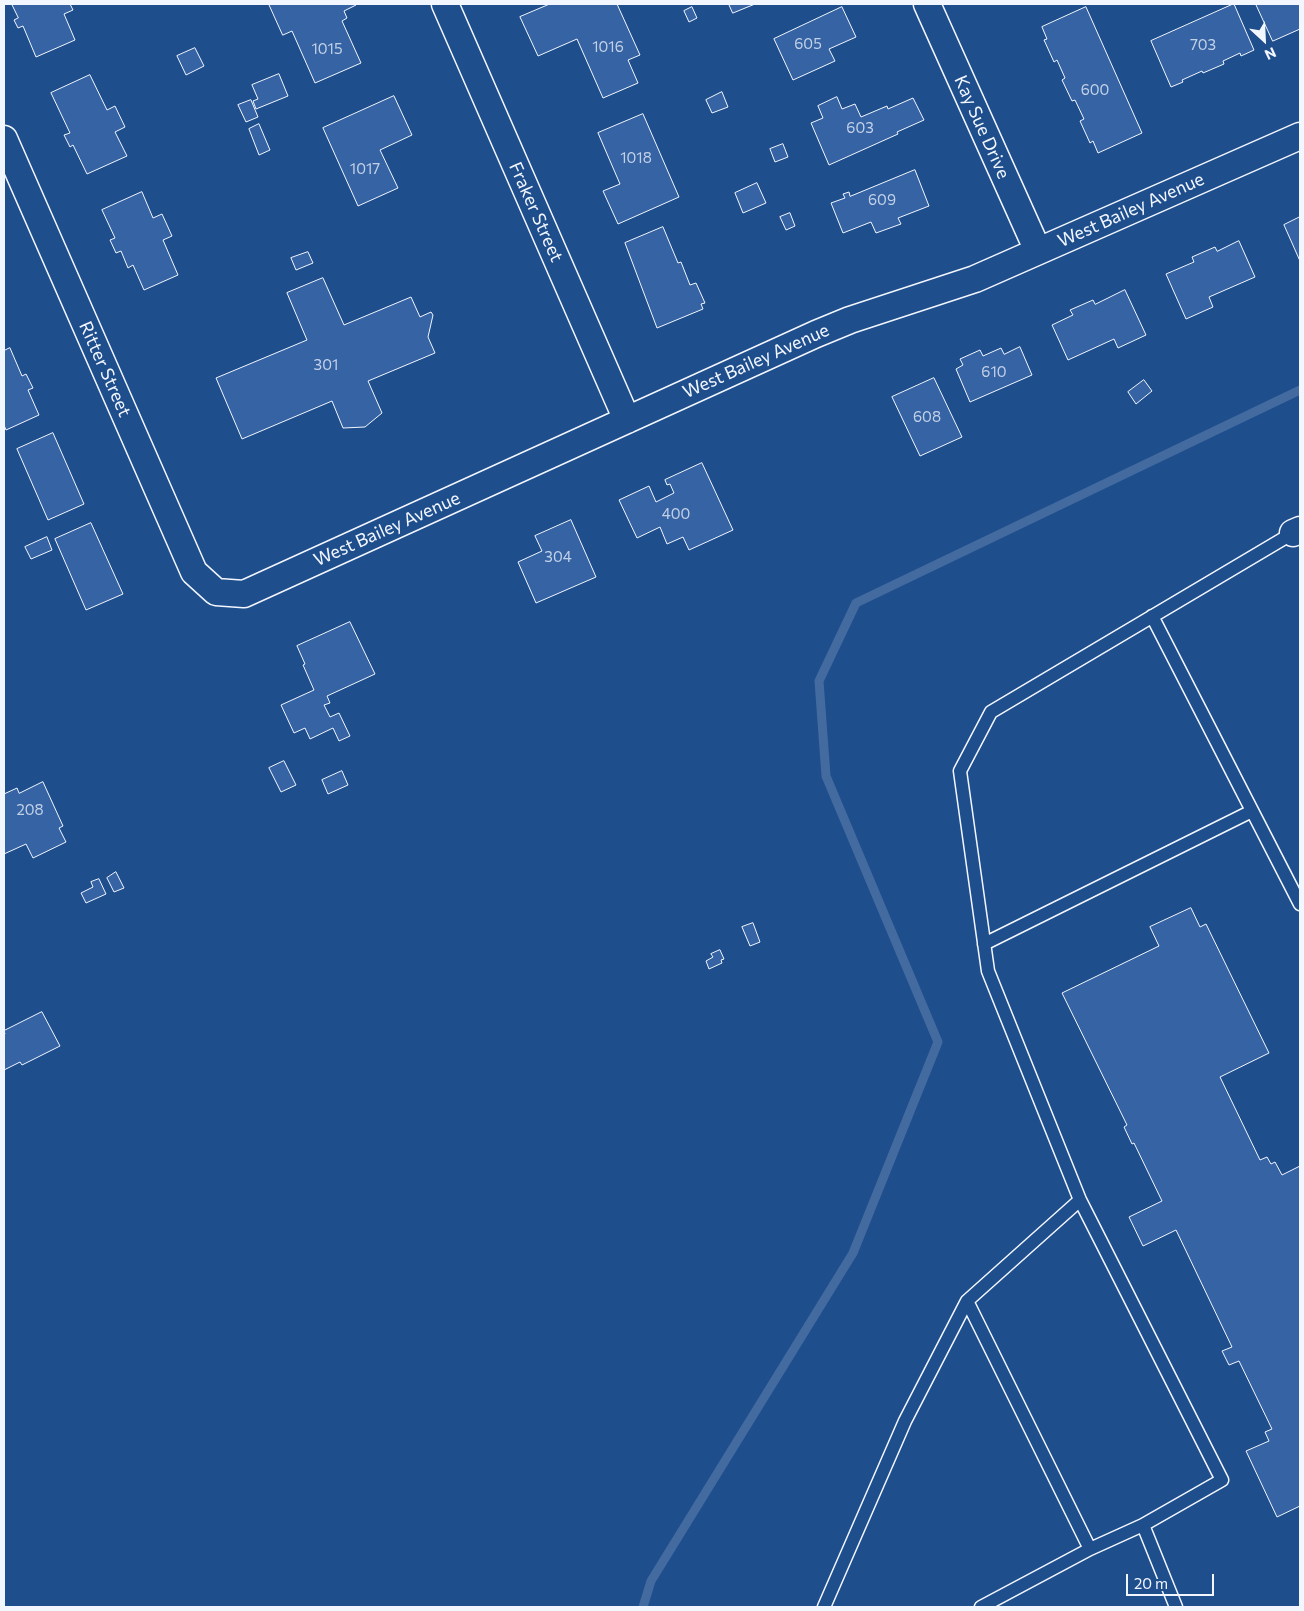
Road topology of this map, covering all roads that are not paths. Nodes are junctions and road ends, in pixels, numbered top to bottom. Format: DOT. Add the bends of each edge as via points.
graph roads {
  1 [pos="445,4"];
  2 [pos="927,4"];
  3 [pos="1300,136"];
  4 [pos="4,138"];
  5 [pos="12,181"];
  6 [pos="1038,251"];
  7 [pos="627,420"];
  8 [pos="1297,532"];
  9 [pos="216,592"];
  10 [pos="1152,616"];
  11 [pos="1252,811"];
  12 [pos="1300,904"];
  13 [pos="984,944"];
  14 [pos="1080,1200"];
  15 [pos="967,1300"];
  16 [pos="1143,1525"];
  17 [pos="1090,1549"];
  18 [pos="824,1607"];
  19 [pos="981,1607"];
  20 [pos="1176,1607"];
  1 -- 7 [label="street, Fraker Street"];
  2 -- 6 [label="street, Kay Sue Drive"];
  3 -- 6 [label="street, West Bailey Avenue"];
  4 -- 5 [label="street, Ritter Street"];
  5 -- 9 [label="street, Ritter Street" via="194,572"];
  6 -- 7 [label="street, West Bailey Avenue" via="975,279 850,320"];
  7 -- 9 [label="street, West Bailey Avenue" via="244,594"];
  8 -- 10 [label="lane"];
  10 -- 11 [label="lane"];
  10 -- 13 [label="lane" via="991,712 960,771"];
  11 -- 12 [label="lane"];
  11 -- 13 [label="lane"];
  13 -- 14 [label="lane" via="988,971"];
  14 -- 15 [label="lane"];
  14 -- 16 [label="lane" via="1222,1480"];
  15 -- 17 [label="lane"];
  15 -- 18 [label="lane" via="905,1421"];
  16 -- 17 [label="lane"];
  16 -- 20 [label="lane"];
  17 -- 19 [label="lane"];
}
